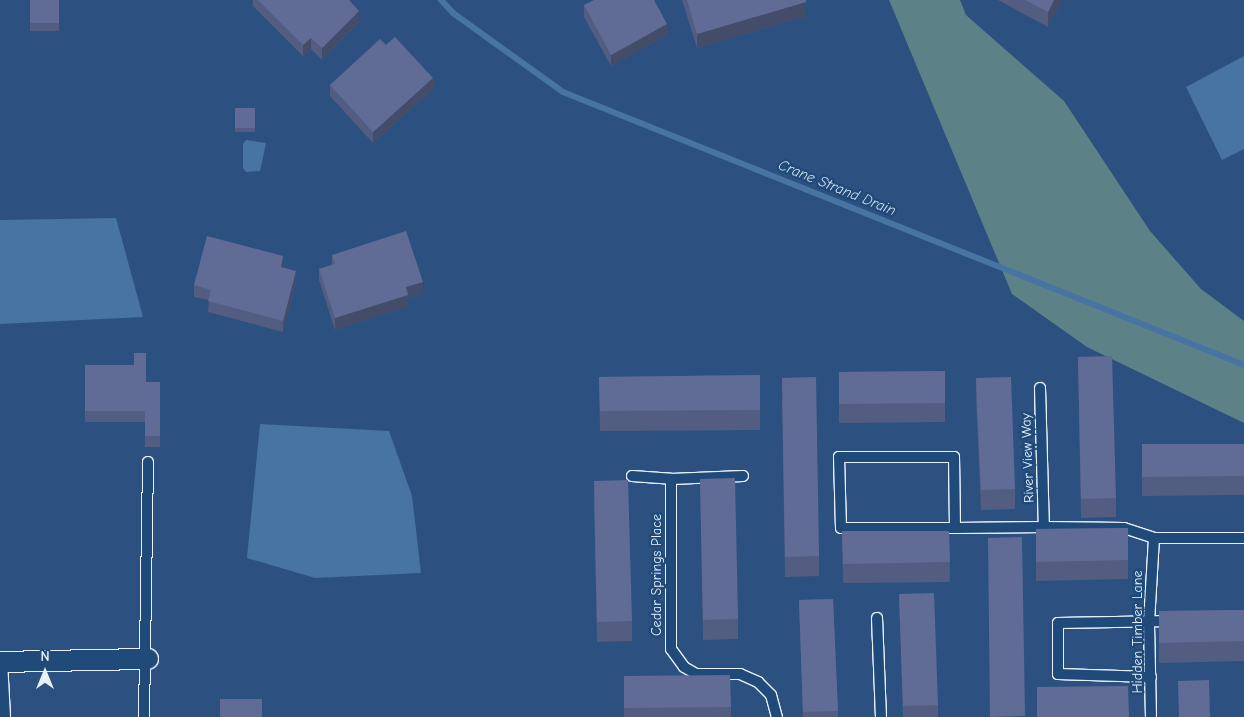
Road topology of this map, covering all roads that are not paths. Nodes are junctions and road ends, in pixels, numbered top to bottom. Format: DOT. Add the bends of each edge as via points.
graph roads {
  1 [pos="1040,388"];
  2 [pos="148,462"];
  3 [pos="632,476"];
  4 [pos="743,476"];
  5 [pos="671,479"];
  6 [pos="1044,527"];
  7 [pos="955,528"];
  8 [pos="1154,538"];
  9 [pos="1244,538"];
  10 [pos="877,618"];
  11 [pos="1187,620"];
  12 [pos="1148,623"];
  13 [pos="147,659"];
  14 [pos="1,662"];
  15 [pos="1151,677"];
  16 [pos="5,717"];
  17 [pos="144,717"];
  18 [pos="777,717"];
  19 [pos="881,717"];
  20 [pos="1151,717"];
  1 -- 6 [label="lane, River View Way"];
  2 -- 13 [label="lane"];
  3 -- 5 [label="lane"];
  4 -- 5 [label="lane"];
  5 -- 18 [label="lane, Cedar Springs Place" via="671,648 684,667 696,674 740,674 758,682 771,695"];
  6 -- 7 [label="lane"];
  6 -- 8 [label="lane" via="1124,528"];
  7 -- 7 [label="lane" via="841,528 839,457 954,457"];
  8 -- 9 [label="lane"];
  8 -- 12 [label="lane, Hidden Timber Lane"];
  10 -- 19 [label="lane"];
  11 -- 12 [label="lane"];
  12 -- 15 [label="lane, Hidden Timber Lane"];
  12 -- 15 [label="lane" via="1058,623 1058,674"];
  13 -- 14 [label="street"];
  13 -- 17 [label="lane"];
  14 -- 16 [label="lane"];
  15 -- 20 [label="lane, Hidden Timber Lane"];
}
